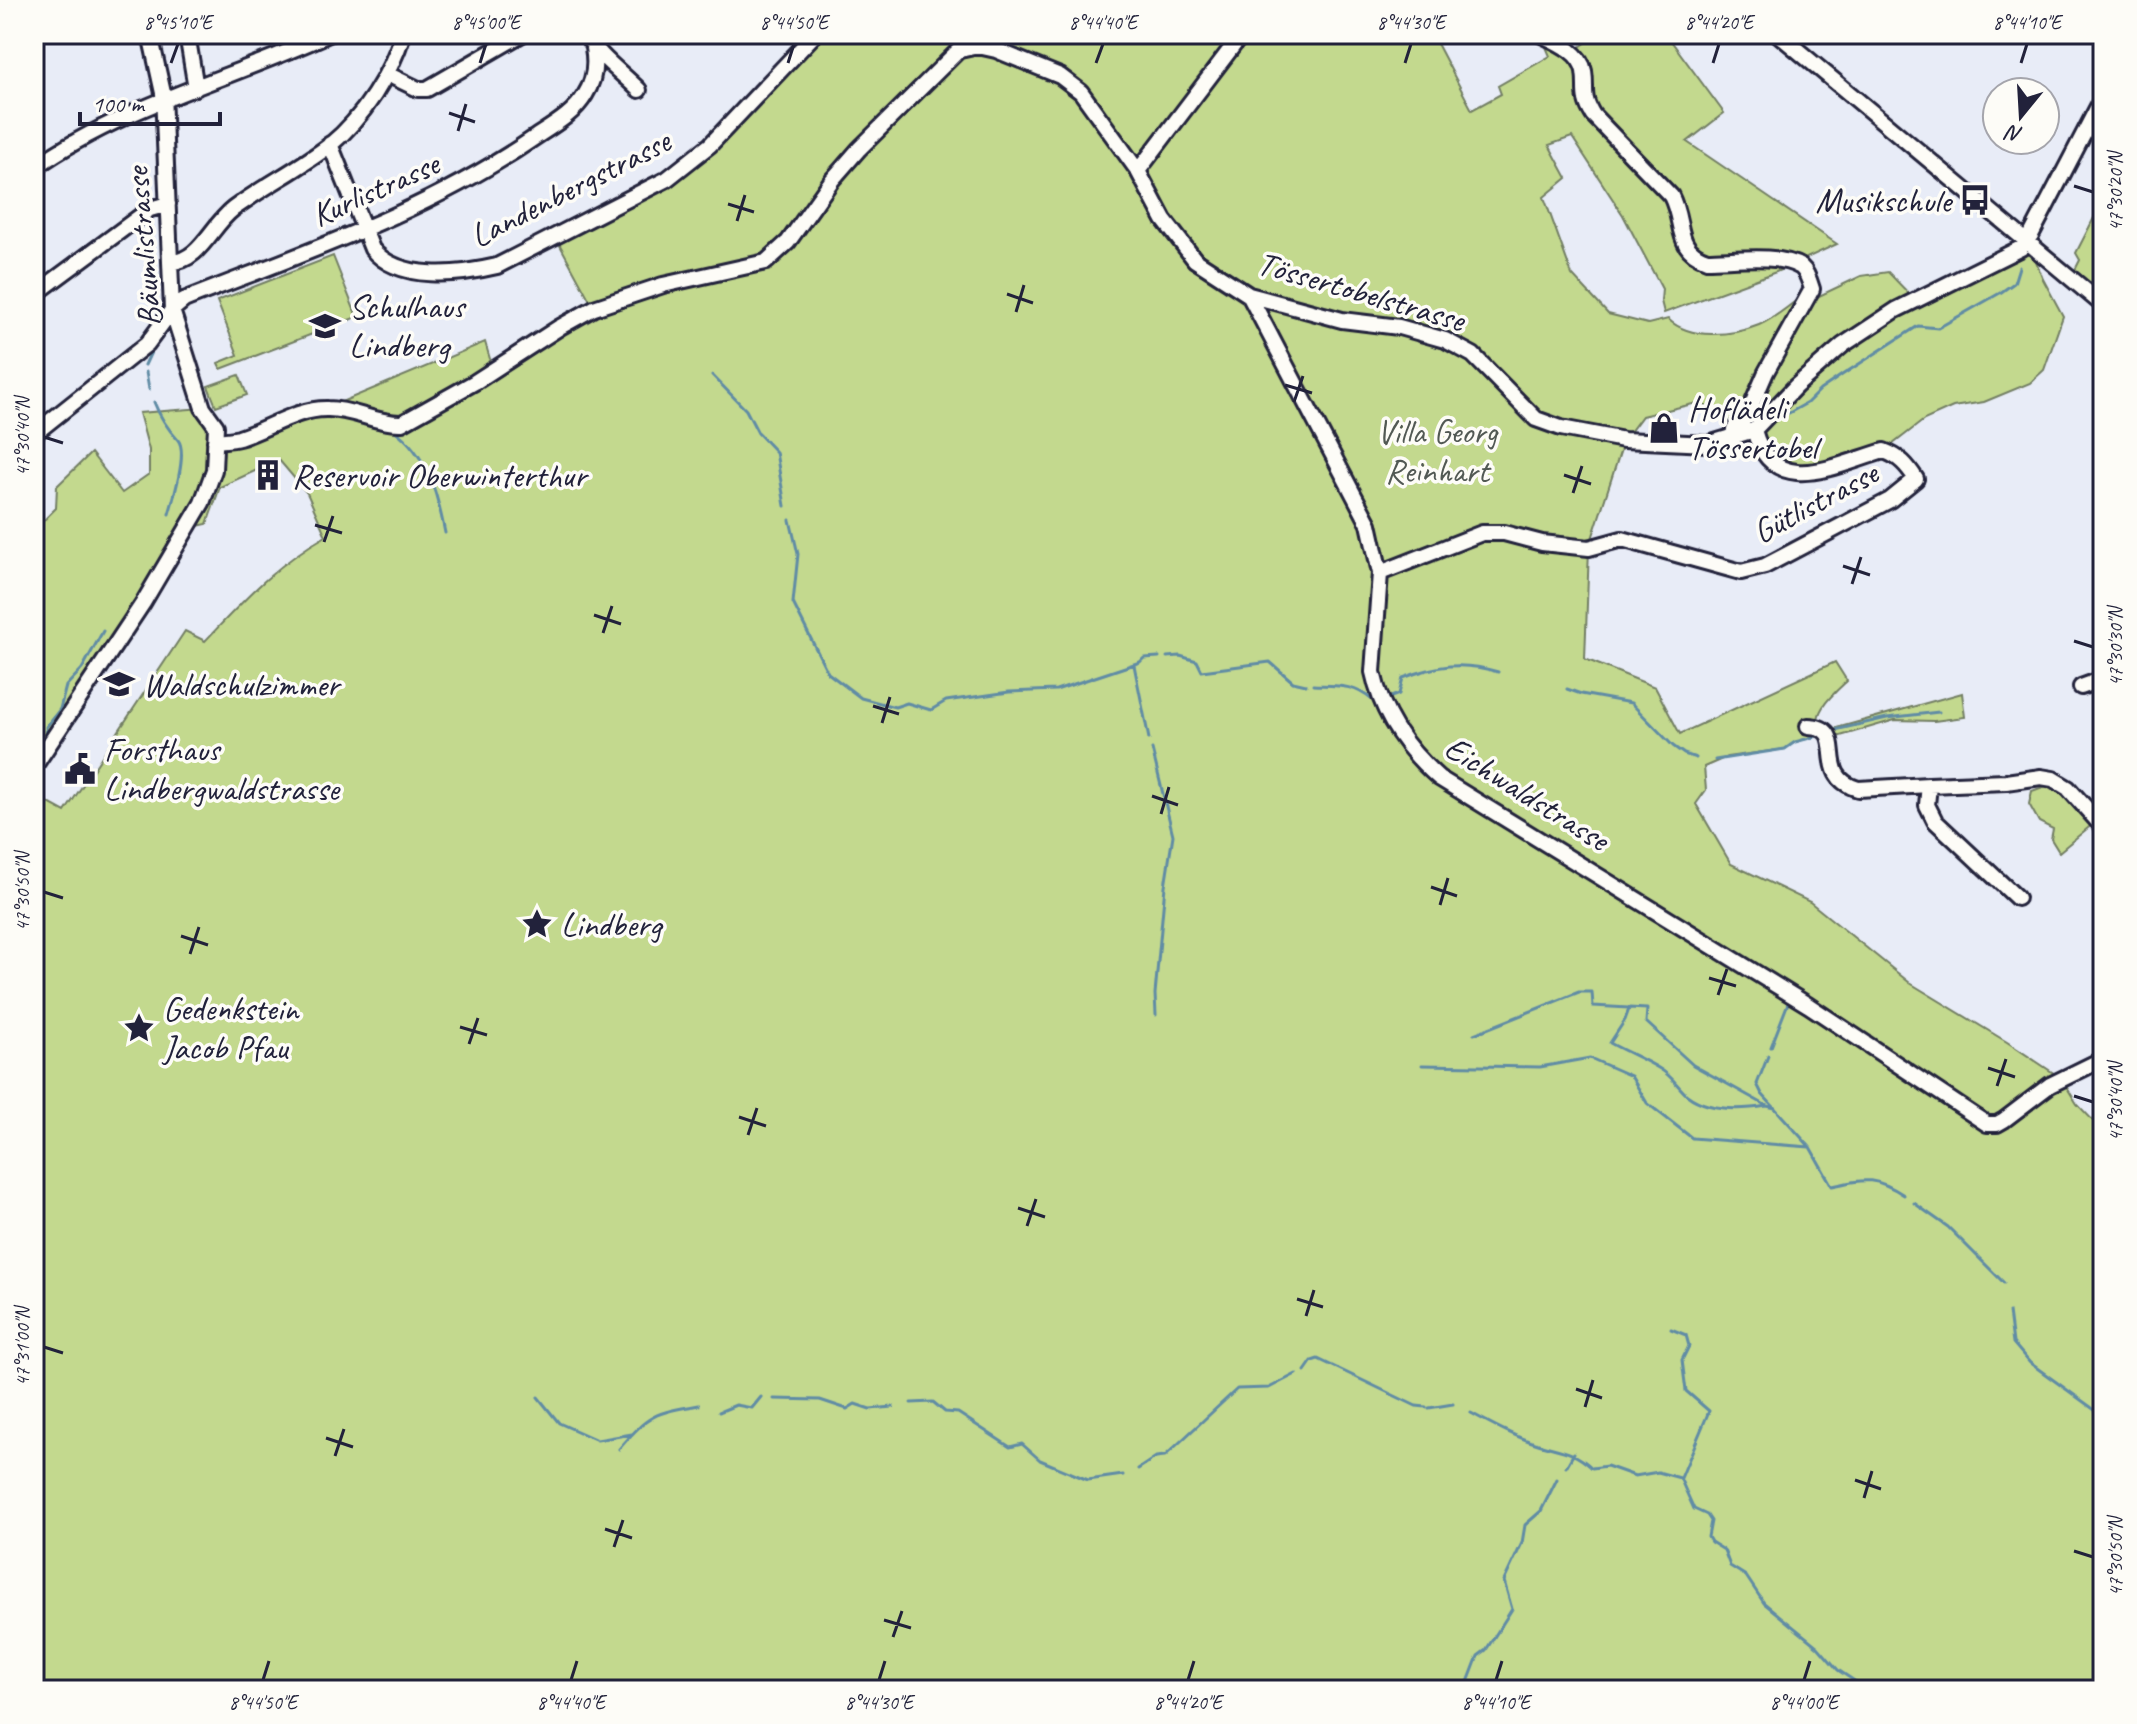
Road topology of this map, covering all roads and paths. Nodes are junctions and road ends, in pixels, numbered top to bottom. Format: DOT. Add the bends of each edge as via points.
graph roads {
  1 [pos="150,34"];
  2 [pos="187,34"];
  3 [pos="329,34"];
  4 [pos="403,34"];
  5 [pos="522,34"];
  6 [pos="586,34"];
  7 [pos="815,34"];
  8 [pos="1242,34"];
  9 [pos="1540,34"];
  10 [pos="1778,34"];
  11 [pos="593,48"];
  12 [pos="387,74"];
  13 [pos="196,88"];
  14 [pos="639,90"];
  15 [pos="2103,97"];
  16 [pos="162,100"];
  17 [pos="330,144"];
  18 [pos="34,168"];
  19 [pos="1138,171"];
  20 [pos="168,204"];
  21 [pos="365,229"];
  22 [pos="2026,242"];
  23 [pos="171,262"];
  24 [pos="34,295"];
  25 [pos="1249,295"];
  26 [pos="2103,305"];
  27 [pos="172,310"];
  28 [pos="1754,430"];
  29 [pos="34,434"];
  30 [pos="1733,438"];
  31 [pos="215,441"];
  32 [pos="1380,573"];
  33 [pos="2103,679"];
  34 [pos="2081,687"];
  35 [pos="1808,726"];
  36 [pos="34,767"];
  37 [pos="1929,785"];
  38 [pos="2103,827"];
  39 [pos="2017,898"];
  40 [pos="2103,1059"];
  1 -- 16 [label="street, Bäumlistrasse"];
  2 -- 13 [label="street"];
  3 -- 13 [label="street"];
  4 -- 12 [label="street"];
  5 -- 12 [label="street" via="427,89"];
  6 -- 11 [label="street"];
  7 -- 21 [label="street, Landenbergstrasse" via="710,145 667,179 497,266 449,275 399,266 377,255"];
  8 -- 19 [label="street"];
  9 -- 30 [label="street" via="1578,57 1586,105 1671,196 1687,248 1707,260 1782,259 1803,269 1809,279 1808,298"];
  10 -- 22 [label="street"];
  11 -- 14 [label="street"];
  11 -- 21 [label="street, Kurlistrasse" via="590,85 575,108 480,173"];
  12 -- 17 [label="street"];
  13 -- 16 [label="street"];
  15 -- 22 [label="street"];
  16 -- 18 [label="street" via="81,137"];
  16 -- 20 [label="street, Bäumlistrasse"];
  17 -- 21 [label="street, Landenbergstrasse"];
  17 -- 23 [label="street" via="233,209 193,256"];
  19 -- 25 [label="street, Tössertobelstrasse" via="1164,220 1195,260"];
  19 -- 31 [label="street, Tössertobelstrasse" via="1081,92 1060,76 996,50 965,44 859,149 788,242 766,262 663,285 594,308 402,423 327,408 237,439"];
  20 -- 23 [label="street, Bäumlistrasse"];
  20 -- 24 [label="street" via="150,209"];
  21 -- 27 [label="street, Kurlistrasse" via="184,300"];
  22 -- 26 [label="street"];
  22 -- 28 [label="street, Tössertobelstrasse" via="1896,310 1843,345"];
  23 -- 27 [label="street, Bäumlistrasse"];
  25 -- 30 [label="street, Tössertobelstrasse" via="1445,340 1473,355 1536,419 1561,428 1624,440 1708,444"];
  25 -- 32 [label="street, Eichwaldstrasse" via="1369,524"];
  27 -- 29 [label="street" via="147,344"];
  27 -- 31 [label="street, Bäumlistrasse" via="203,408 216,426"];
  28 -- 30 [label="street, Tössertobelstrasse"];
  28 -- 32 [label="street, Gütlistrasse" via="1766,459 1783,471 1803,474 1884,451 1897,455 1916,479 1890,500 1765,566 1741,572 1622,539 1589,548 1482,533"];
  31 -- 36 [label="street" via="214,470 202,503"];
  32 -- 40 [label="street, Eichwaldstrasse" via="1376,686 1415,757 1439,778 1990,1124"];
  33 -- 34 [label="street"];
  35 -- 37 [label="street" via="1826,731 1833,768 1847,786"];
  37 -- 38 [label="street" via="2053,779"];
  37 -- 39 [label="street" via="1927,805 1935,821"];
}
